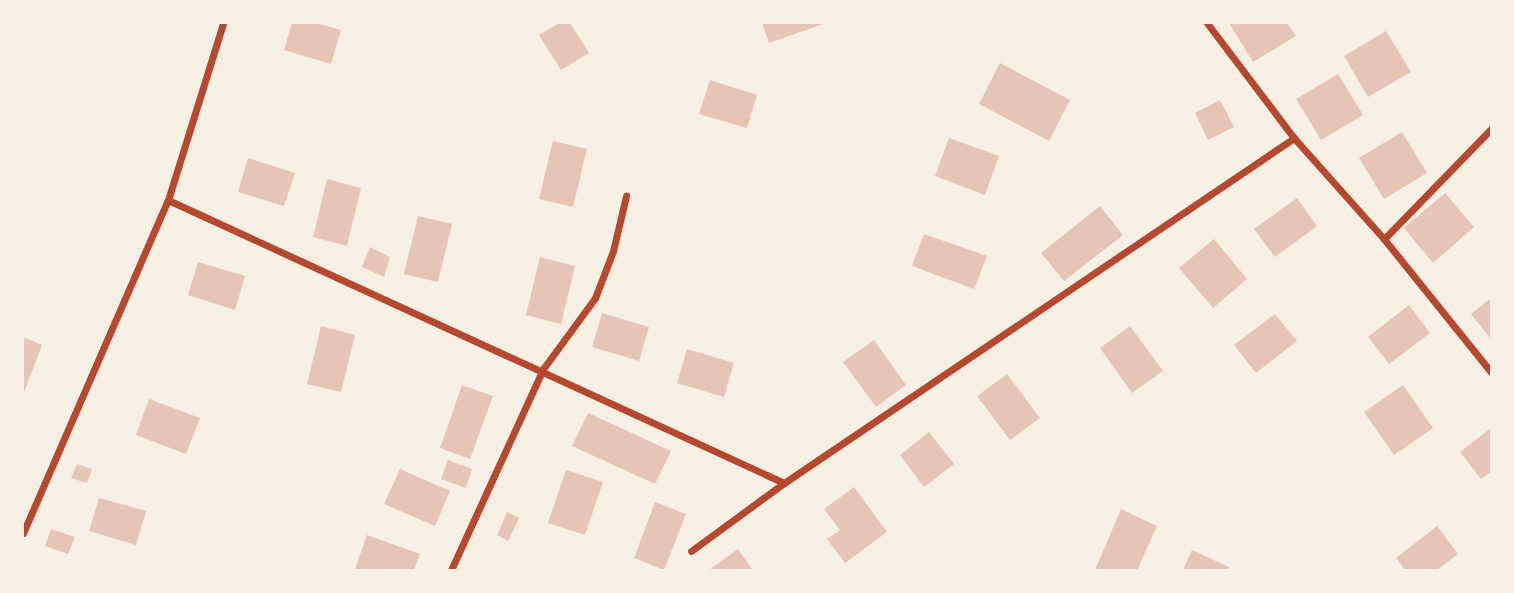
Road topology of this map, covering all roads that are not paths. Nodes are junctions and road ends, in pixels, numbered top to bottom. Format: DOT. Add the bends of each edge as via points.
graph roads {
  1 [pos="223,23"];
  2 [pos="1207,23"];
  3 [pos="1491,129"];
  4 [pos="1294,138"];
  5 [pos="626,196"];
  6 [pos="168,200"];
  7 [pos="1384,239"];
  8 [pos="543,369"];
  9 [pos="1491,372"];
  10 [pos="784,483"];
  11 [pos="23,533"];
  12 [pos="691,551"];
  13 [pos="452,570"];
  1 -- 6 [label="street"];
  2 -- 4 [label="street"];
  3 -- 7 [label="street"];
  4 -- 7 [label="street"];
  4 -- 10 [label="street"];
  5 -- 8 [label="street" via="613,251 594,298"];
  6 -- 8 [label="street"];
  6 -- 11 [label="street"];
  7 -- 9 [label="street"];
  8 -- 10 [label="street"];
  8 -- 13 [label="street"];
  10 -- 12 [label="street"];
}
